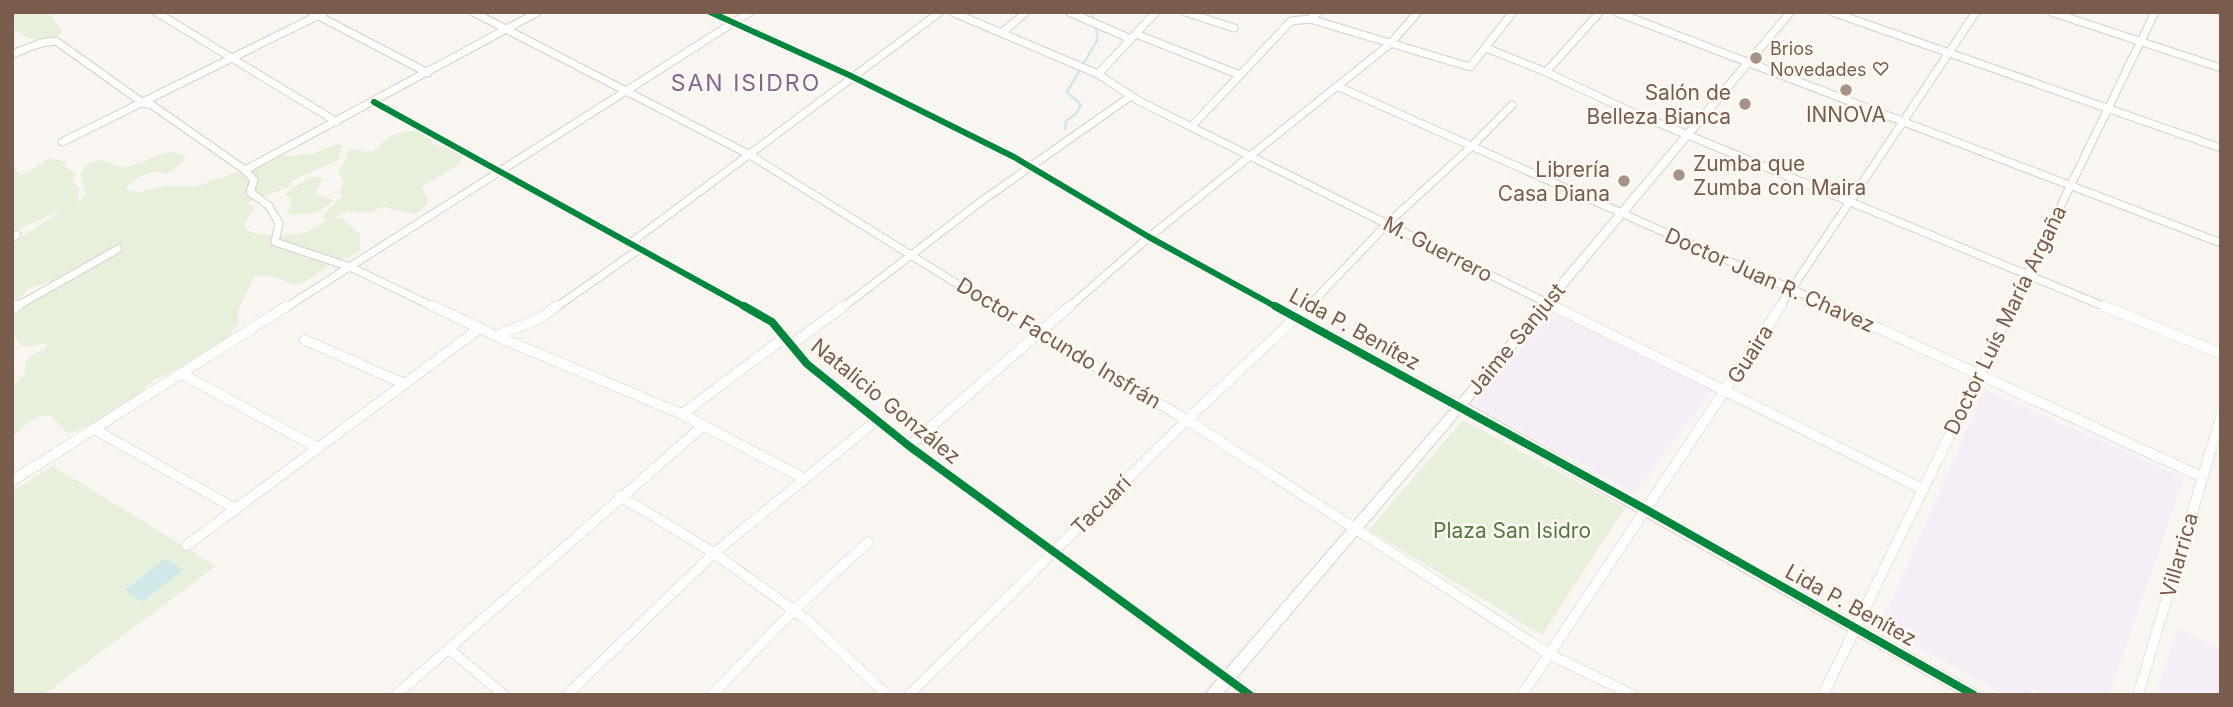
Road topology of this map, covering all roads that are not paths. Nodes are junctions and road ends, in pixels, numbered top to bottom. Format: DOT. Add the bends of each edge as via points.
graph roads {
  1 [pos="156,12"];
  2 [pos="473,12"];
  3 [pos="538,12"];
  4 [pos="710,12"];
  5 [pos="750,12"];
  6 [pos="940,12"];
  7 [pos="952,12"];
  8 [pos="1026,12"];
  9 [pos="1069,12"];
  10 [pos="1156,12"];
  11 [pos="1185,12"];
  12 [pos="1319,12"];
  13 [pos="1418,12"];
  14 [pos="1513,12"];
  15 [pos="1600,12"];
  16 [pos="1616,12"];
  17 [pos="1790,12"];
  18 [pos="1832,12"];
  19 [pos="1976,12"];
  20 [pos="2050,12"];
  21 [pos="2155,12"];
  22 [pos="318,13"];
  23 [pos="1310,19"];
  24 [pos="734,23"];
  25 [pos="1234,28"];
  26 [pos="506,30"];
  27 [pos="1002,33"];
  28 [pos="1134,36"];
  29 [pos="2140,41"];
  30 [pos="1390,44"];
  31 [pos="1486,48"];
  32 [pos="1948,53"];
  33 [pos="12,54"];
  34 [pos="232,58"];
  35 [pos="1747,62"];
  36 [pos="2221,68"];
  37 [pos="428,72"];
  38 [pos="1546,72"];
  39 [pos="1098,74"];
  40 [pos="1240,75"];
  41 [pos="855,78"];
  42 [pos="1337,86"];
  43 [pos="629,91"];
  44 [pos="1131,96"];
  45 [pos="374,102"];
  46 [pos="143,103"];
  47 [pos="1512,105"];
  48 [pos="2108,108"];
  49 [pos="337,122"];
  50 [pos="1903,122"];
  51 [pos="1191,127"];
  52 [pos="1687,134"];
  53 [pos="62,142"];
  54 [pos="1472,146"];
  55 [pos="2221,148"];
  56 [pos="750,155"];
  57 [pos="1251,156"];
  58 [pos="1031,167"];
  59 [pos="245,170"];
  60 [pos="502,171"];
  61 [pos="2070,186"];
  62 [pos="1851,201"];
  63 [pos="1621,213"];
  64 [pos="1387,224"];
  65 [pos="1149,237"];
  66 [pos="632,242"];
  67 [pos="2221,243"];
  68 [pos="641,247"];
  69 [pos="118,249"];
  70 [pos="915,254"];
  71 [pos="350,267"];
  72 [pos="2028,274"];
  73 [pos="1793,289"];
  74 [pos="1546,303"];
  75 [pos="12,310"];
  76 [pos="1297,318"];
  77 [pos="480,328"];
  78 [pos="1037,333"];
  79 [pos="496,336"];
  80 [pos="306,340"];
  81 [pos="789,340"];
  82 [pos="2221,354"];
  83 [pos="182,374"];
  84 [pos="1979,374"];
  85 [pos="405,384"];
  86 [pos="1726,391"];
  87 [pos="1460,407"];
  88 [pos="682,414"];
  89 [pos="2221,416"];
  90 [pos="877,420"];
  91 [pos="1187,420"];
  92 [pos="703,426"];
  93 [pos="94,429"];
  94 [pos="909,446"];
  95 [pos="318,448"];
  96 [pos="2202,477"];
  97 [pos="805,479"];
  98 [pos="12,481"];
  99 [pos="1923,489"];
  100 [pos="620,496"];
  101 [pos="236,509"];
  102 [pos="1647,510"];
  103 [pos="1355,528"];
  104 [pos="868,542"];
  105 [pos="187,545"];
  106 [pos="1054,551"];
  107 [pos="714,553"];
  108 [pos="794,610"];
  109 [pos="1855,628"];
  110 [pos="450,650"];
  111 [pos="1549,654"];
  112 [pos="1227,678"];
  113 [pos="396,695"];
  114 [pos="504,695"];
  115 [pos="567,695"];
  116 [pos="712,695"];
  117 [pos="887,695"];
  118 [pos="909,695"];
  119 [pos="1212,695"];
  120 [pos="1250,695"];
  121 [pos="1522,695"];
  122 [pos="1633,695"];
  123 [pos="1823,695"];
  124 [pos="1974,695"];
  125 [pos="2138,695"];
  1 -- 34 [label="street"];
  2 -- 26 [label="street, Doctor Facundo Insfrán"];
  3 -- 26 [label="street"];
  4 -- 24 [label="street, Lida P. Benítez"];
  5 -- 24 [label="street"];
  6 -- 41 [label="street"];
  7 -- 27 [label="street, M. Guerrero"];
  8 -- 27 [label="street"];
  9 -- 28 [label="street"];
  10 -- 28 [label="street"];
  11 -- 25 [label="street"];
  12 -- 23 [label="street"];
  13 -- 30 [label="street"];
  14 -- 31 [label="street"];
  15 -- 38 [label="street"];
  16 -- 35 [label="street"];
  17 -- 35 [label="main road, Jaime Sanjust"];
  18 -- 32 [label="street"];
  19 -- 32 [label="street, Guaira"];
  20 -- 29 [label="street"];
  21 -- 29 [label="street, Doctor Luís María Argaña"];
  22 -- 34 [label="street"];
  22 -- 37 [label="street"];
  23 -- 30 [label="street"];
  23 -- 40 [label="street" via="1291,21"];
  24 -- 41 [label="street, Lida P. Benítez"];
  24 -- 43 [label="street"];
  26 -- 37 [label="street"];
  26 -- 43 [label="street, Doctor Facundo Insfrán"];
  27 -- 39 [label="street, M. Guerrero"];
  28 -- 39 [label="street"];
  28 -- 40 [label="street"];
  29 -- 36 [label="street"];
  29 -- 48 [label="street, Doctor Luís María Argaña"];
  30 -- 31 [label="street" via="1470,67"];
  30 -- 42 [label="street"];
  31 -- 38 [label="street"];
  32 -- 48 [label="street"];
  32 -- 50 [label="street, Guaira"];
  33 -- 46 [label="street" via="56,41"];
  34 -- 46 [label="street"];
  34 -- 49 [label="street"];
  35 -- 50 [label="street"];
  35 -- 52 [label="main road, Jaime Sanjust"];
  37 -- 45 [label="street"];
  38 -- 52 [label="street"];
  39 -- 44 [label="street, M. Guerrero"];
  40 -- 51 [label="street"];
  41 -- 56 [label="street"];
  41 -- 58 [label="street, Lida P. Benítez"];
  42 -- 54 [label="street, Doctor Juan R. Chavez"];
  42 -- 57 [label="street"];
  43 -- 56 [label="street, Doctor Facundo Insfrán"];
  43 -- 60 [label="street"];
  44 -- 51 [label="street, M. Guerrero"];
  44 -- 58 [label="street"];
  45 -- 49 [label="street"];
  45 -- 60 [label="street, Natalicio González"];
  46 -- 53 [label="street"];
  46 -- 59 [label="street"];
  47 -- 54 [label="street, Tacuarí"];
  48 -- 55 [label="street"];
  48 -- 61 [label="street, Doctor Luís María Argaña"];
  49 -- 59 [label="street"];
  50 -- 61 [label="street"];
  50 -- 62 [label="street, Guaira"];
  51 -- 57 [label="street, M. Guerrero"];
  52 -- 62 [label="street"];
  52 -- 63 [label="main road, Jaime Sanjust"];
  54 -- 63 [label="street, Doctor Juan R. Chavez"];
  54 -- 64 [label="street, Tacuarí"];
  56 -- 66 [label="street"];
  56 -- 70 [label="street, Doctor Facundo Insfrán"];
  57 -- 64 [label="street, M. Guerrero"];
  57 -- 65 [label="street"];
  58 -- 65 [label="street, Lida P. Benítez"];
  58 -- 70 [label="street"];
  59 -- 71 [label="street" via="254,180 250,192 269,206 279,223 275,242"];
  60 -- 66 [label="street, Natalicio González"];
  60 -- 71 [label="street"];
  61 -- 67 [label="street"];
  61 -- 72 [label="street, Doctor Luís María Argaña"];
  62 -- 72 [label="street"];
  62 -- 73 [label="street, Guaira"];
  63 -- 73 [label="street, Doctor Juan R. Chavez"];
  63 -- 74 [label="main road, Jaime Sanjust"];
  64 -- 74 [label="street, M. Guerrero"];
  64 -- 76 [label="street, Tacuarí"];
  65 -- 76 [label="street, Lida P. Benítez"];
  65 -- 78 [label="street"];
  66 -- 68 [label="street, Natalicio González"];
  68 -- 79 [label="street" via="540,318"];
  68 -- 81 [label="street, Natalicio González" via="772,322"];
  69 -- 75 [label="street"];
  70 -- 78 [label="street, Doctor Facundo Insfrán"];
  70 -- 81 [label="street"];
  71 -- 77 [label="street"];
  71 -- 83 [label="street"];
  72 -- 82 [label="street"];
  72 -- 84 [label="street, Doctor Luís María Argaña"];
  73 -- 84 [label="street, Doctor Juan R. Chavez"];
  73 -- 86 [label="street, Guaira"];
  74 -- 86 [label="street, M. Guerrero"];
  74 -- 87 [label="main road, Jaime Sanjust"];
  76 -- 87 [label="street, Lida P. Benítez"];
  76 -- 91 [label="street, Tacuarí"];
  77 -- 79 [label="street"];
  77 -- 85 [label="street"];
  78 -- 91 [label="street, Doctor Facundo Insfrán"];
  78 -- 94 [label="street"];
  79 -- 88 [label="street"];
  80 -- 85 [label="street"];
  81 -- 88 [label="street"];
  81 -- 90 [label="street, Natalicio González" via="807,364"];
  83 -- 93 [label="street"];
  83 -- 95 [label="street"];
  84 -- 96 [label="street, Doctor Juan R. Chavez"];
  84 -- 99 [label="street, Doctor Luís María Argaña"];
  85 -- 95 [label="street"];
  86 -- 99 [label="street, M. Guerrero"];
  86 -- 102 [label="street, Guaira"];
  87 -- 102 [label="street, Lida P. Benítez"];
  87 -- 103 [label="main road, Jaime Sanjust"];
  88 -- 92 [label="street"];
  89 -- 96 [label="street, Villarrica"];
  90 -- 94 [label="street, Natalicio González"];
  90 -- 97 [label="street"];
  91 -- 103 [label="street, Doctor Facundo Insfrán"];
  91 -- 106 [label="street, Tacuarí"];
  92 -- 97 [label="street"];
  92 -- 100 [label="street"];
  93 -- 98 [label="street"];
  93 -- 101 [label="street"];
  94 -- 106 [label="street, Natalicio González"];
  95 -- 101 [label="street"];
  96 -- 125 [label="street, Villarrica"];
  97 -- 107 [label="street"];
  99 -- 109 [label="street, Doctor Luís María Argaña"];
  100 -- 107 [label="street"];
  100 -- 110 [label="street"];
  101 -- 105 [label="street"];
  102 -- 109 [label="street, Lida P. Benítez"];
  102 -- 111 [label="street, Guaira"];
  103 -- 111 [label="street, Doctor Facundo Insfrán"];
  103 -- 112 [label="main road, Jaime Sanjust"];
  104 -- 108 [label="street"];
  106 -- 112 [label="street, Natalicio González"];
  106 -- 118 [label="street, Tacuarí"];
  107 -- 108 [label="street"];
  107 -- 115 [label="street"];
  108 -- 116 [label="street"];
  108 -- 117 [label="street"];
  109 -- 123 [label="street, Doctor Luís María Argaña"];
  109 -- 124 [label="street, Lida P. Benítez"];
  110 -- 113 [label="street"];
  110 -- 114 [label="street"];
  111 -- 121 [label="street, Guaira"];
  111 -- 122 [label="street, Doctor Facundo Insfrán"];
  112 -- 119 [label="main road, Jaime Sanjust"];
  112 -- 120 [label="street, Natalicio González"];
}
